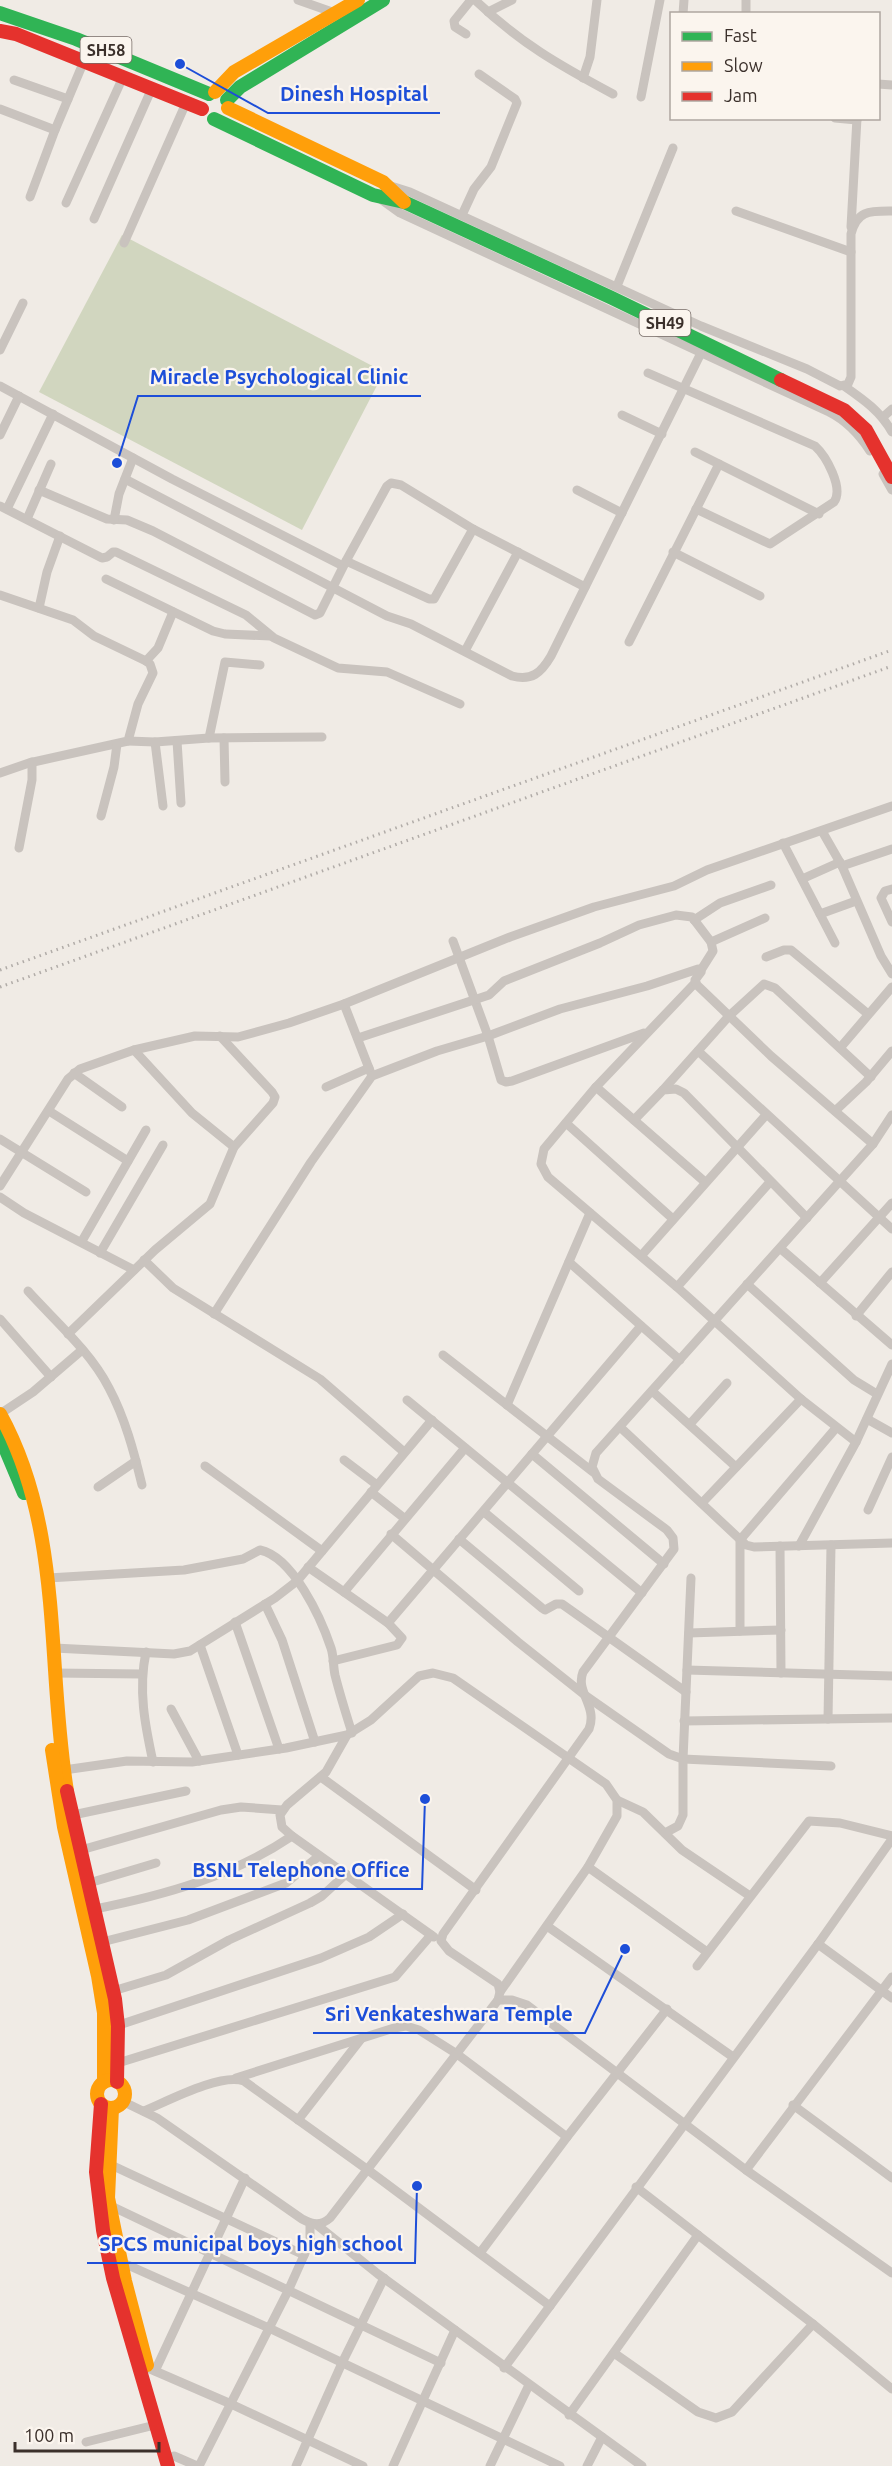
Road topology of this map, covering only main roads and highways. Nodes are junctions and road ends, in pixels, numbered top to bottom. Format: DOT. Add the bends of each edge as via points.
graph roads {
  1 [pos="358,0"];
  2 [pos="383,0"];
  3 [pos="0,13"];
  4 [pos="333,20"];
  5 [pos="0,31"];
  6 [pos="220,98"];
  7 [pos="202,109"];
  8 [pos="214,119"];
  9 [pos="406,203"];
  10 [pos="892,477"];
  11 [pos="0,1414"];
  12 [pos="0,1436"];
  13 [pos="111,2028"];
  14 [pos="111,2082"];
  15 [pos="112,2104"];
  16 [pos="147,2367"];
  17 [pos="169,2463"];
  1 -- 4 [label="main road"];
  2 -- 4 [label="main road"];
  3 -- 6 [label="main road, SH58" via="76,39"];
  4 -- 6 [label="main road"];
  5 -- 7 [label="main road, SH58" via="16,33"];
  6 -- 7 [label="main road" via="202,101"];
  6 -- 8 [label="main road" via="221,117"];
  6 -- 9 [label="main road, SH49" via="388,185"];
  7 -- 8 [label="main road, SH58"];
  8 -- 9 [label="main road, SH49" via="331,177 379,198"];
  9 -- 10 [label="main road, SH49" via="844,410 866,430"];
  11 -- 13 [label="main road" via="27,1470 36,1505 48,1578 64,1770 113,1991"];
  12 -- 13 [label="main road" via="24,1491 38,1561 54,1772 104,2013"];
  13 -- 14 [label="main road"];
  13 -- 14 [label="main road" via="118,2063"];
  14 -- 15 [label="main road" via="124,2092"];
  14 -- 15 [label="main road" via="97,2092"];
  15 -- 16 [label="main road" via="109,2205"];
  15 -- 16 [label="main road" via="97,2189 112,2277"];
  16 -- 17 [label="main road"];
  16 -- 17 [label="main road" via="155,2425"];
}
